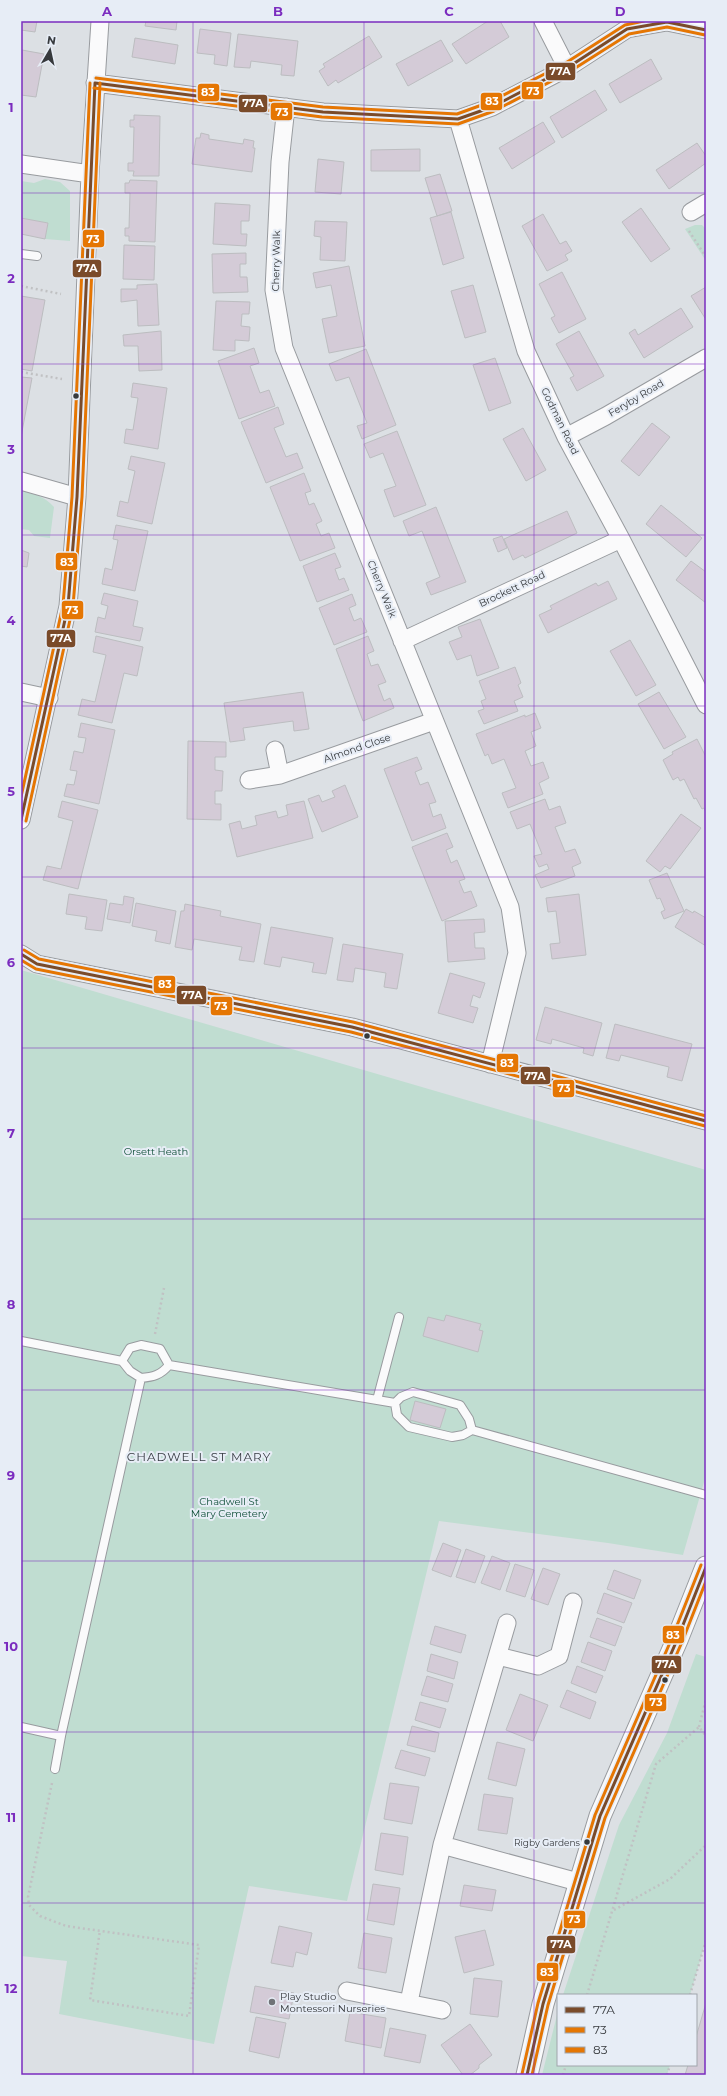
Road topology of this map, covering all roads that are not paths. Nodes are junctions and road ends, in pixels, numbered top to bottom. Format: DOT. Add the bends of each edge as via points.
graph roads {
  1 [pos="100,21"];
  2 [pos="543,21"];
  3 [pos="645,23"];
  4 [pos="706,30"];
  5 [pos="567,68"];
  6 [pos="95,83"];
  7 [pos="286,107"];
  8 [pos="458,119"];
  9 [pos="21,164"];
  10 [pos="90,174"];
  11 [pos="706,202"];
  12 [pos="691,212"];
  13 [pos="21,254"];
  14 [pos="37,256"];
  15 [pos="706,358"];
  16 [pos="566,436"];
  17 [pos="21,481"];
  18 [pos="77,496"];
  19 [pos="621,539"];
  20 [pos="402,641"];
  21 [pos="21,692"];
  22 [pos="49,698"];
  23 [pos="706,705"];
  24 [pos="434,721"];
  25 [pos="274,750"];
  26 [pos="280,775"];
  27 [pos="249,780"];
  28 [pos="21,820"];
  29 [pos="21,954"];
  30 [pos="490,1064"];
  31 [pos="706,1121"];
  32 [pos="400,1317"];
  33 [pos="21,1341"];
  34 [pos="122,1361"];
  35 [pos="169,1365"];
  36 [pos="141,1378"];
  37 [pos="377,1400"];
  38 [pos="395,1403"];
  39 [pos="472,1430"];
  40 [pos="706,1495"];
  41 [pos="706,1567"];
  42 [pos="573,1602"];
  43 [pos="507,1623"];
  44 [pos="498,1656"];
  45 [pos="21,1727"];
  46 [pos="61,1736"];
  47 [pos="55,1769"];
  48 [pos="442,1845"];
  49 [pos="578,1882"];
  50 [pos="347,1991"];
  51 [pos="409,2002"];
  52 [pos="442,2010"];
  53 [pos="527,2075"];
  1 -- 6 [label="street"];
  2 -- 5 [label="street"];
  3 -- 4 [label="street" via="667,22"];
  3 -- 5 [label="street" via="627,29"];
  5 -- 8 [label="street" via="492,107"];
  6 -- 7 [label="street"];
  6 -- 10 [label="street"];
  7 -- 8 [label="street" via="323,112"];
  7 -- 20 [label="street, Cherry Walk" via="280,162 274,290 284,348"];
  8 -- 16 [label="street, Godman Road" via="526,351"];
  9 -- 10 [label="street"];
  10 -- 18 [label="street"];
  11 -- 12 [label="street"];
  13 -- 14 [label="lane"];
  15 -- 16 [label="street, Feryby Road"];
  16 -- 19 [label="street, Godman Road"];
  17 -- 18 [label="street"];
  18 -- 22 [label="street" via="68,606"];
  19 -- 20 [label="street, Brockett Road"];
  19 -- 23 [label="street, Godman Road"];
  20 -- 24 [label="street, Cherry Walk"];
  21 -- 22 [label="street"];
  22 -- 28 [label="street"];
  24 -- 26 [label="street, Almond Close"];
  24 -- 30 [label="street, Cherry Walk" via="510,907 517,953"];
  25 -- 26 [label="street"];
  26 -- 27 [label="street, Almond Close"];
  29 -- 30 [label="street" via="37,964 352,1027"];
  30 -- 31 [label="street"];
  32 -- 37 [label="lane"];
  33 -- 34 [label="lane"];
  34 -- 35 [label="lane" via="130,1348 141,1345 153,1346 160,1350"];
  34 -- 36 [label="lane" via="130,1371"];
  35 -- 36 [label="lane" via="164,1372"];
  35 -- 37 [label="lane"];
  36 -- 46 [label="lane"];
  37 -- 38 [label="lane"];
  38 -- 39 [label="lane" via="397,1415 409,1427 452,1437"];
  38 -- 39 [label="lane" via="413,1392 460,1406 469,1419"];
  39 -- 40 [label="lane"];
  41 -- 49 [label="street" via="600,1816"];
  42 -- 44 [label="street" via="559,1656 538,1666"];
  43 -- 44 [label="street"];
  44 -- 48 [label="street"];
  45 -- 46 [label="lane"];
  46 -- 47 [label="lane"];
  48 -- 49 [label="street"];
  48 -- 51 [label="street"];
  49 -- 53 [label="street" via="543,2004"];
  50 -- 51 [label="street"];
  51 -- 52 [label="street"];
}
